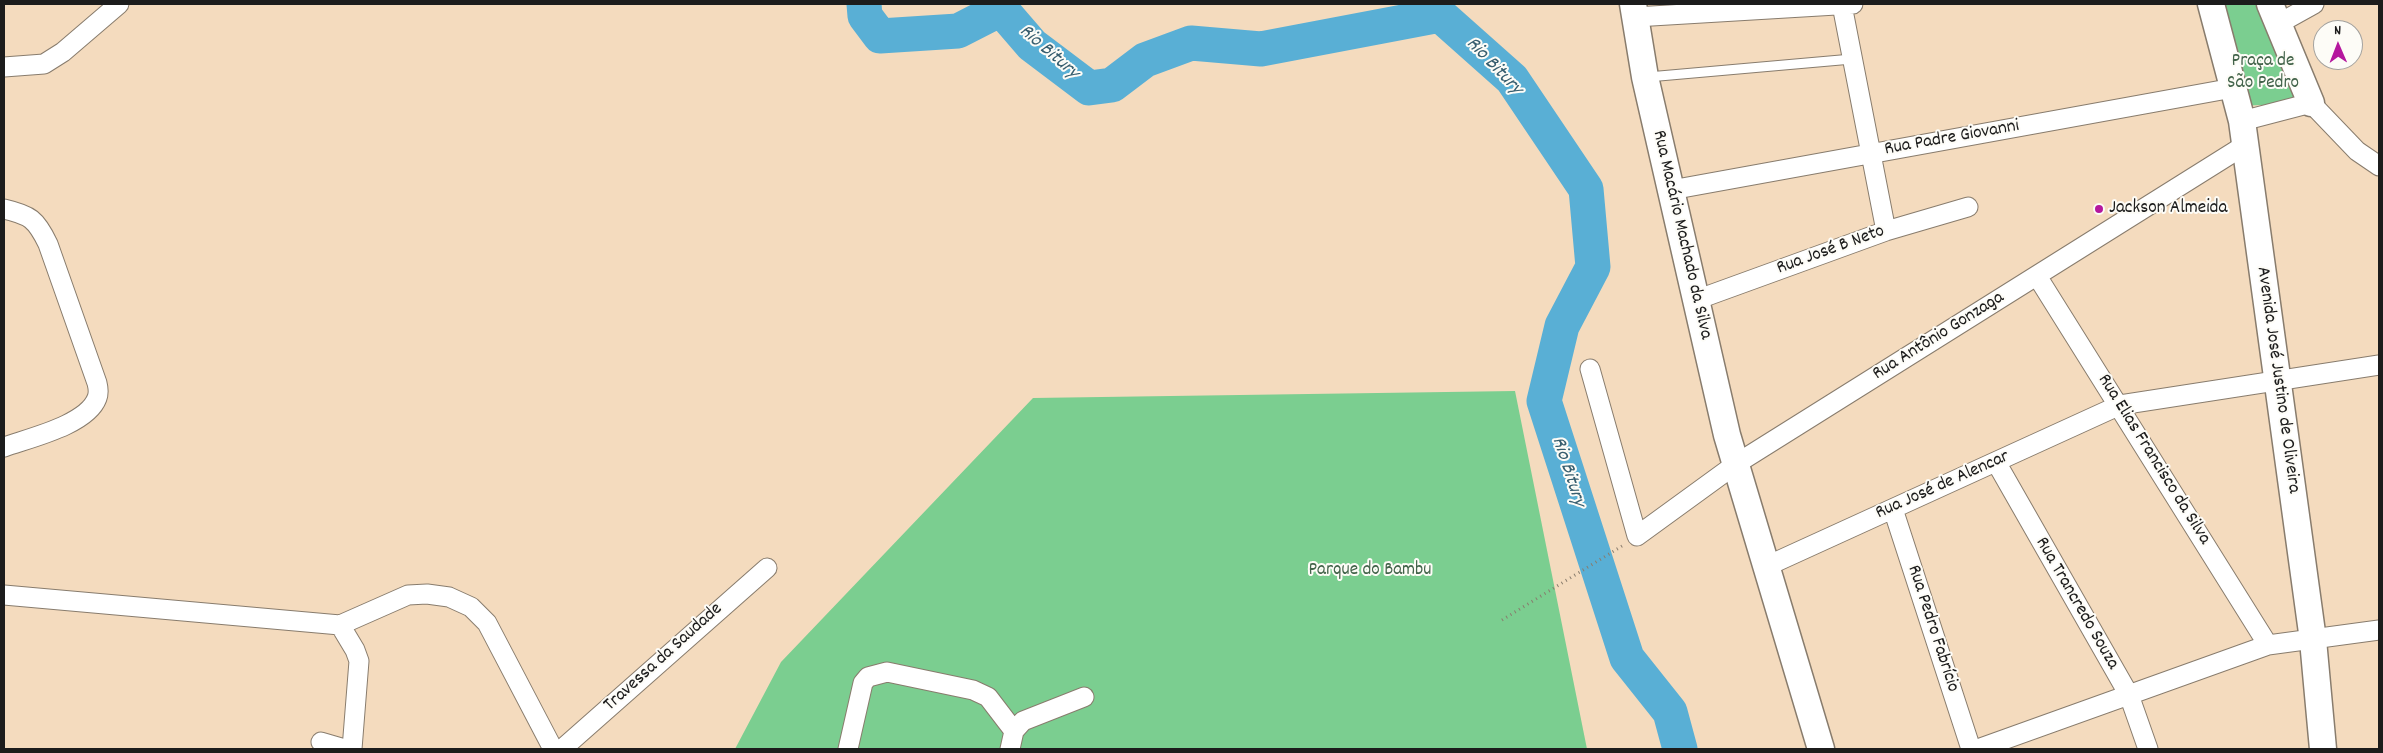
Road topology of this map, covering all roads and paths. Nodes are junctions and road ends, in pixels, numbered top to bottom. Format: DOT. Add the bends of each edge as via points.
graph roads {
  1 [pos="120,4"];
  2 [pos="1849,4"];
  3 [pos="2211,4"];
  4 [pos="2314,4"];
  5 [pos="1634,10"];
  6 [pos="2274,14"];
  7 [pos="1852,59"];
  8 [pos="4,67"];
  9 [pos="1645,77"];
  10 [pos="2234,88"];
  11 [pos="2311,103"];
  12 [pos="2244,133"];
  13 [pos="1870,154"];
  14 [pos="2379,166"];
  15 [pos="1671,190"];
  16 [pos="1968,207"];
  17 [pos="4,209"];
  18 [pos="1886,231"];
  19 [pos="2037,276"];
  20 [pos="1696,300"];
  21 [pos="2379,364"];
  22 [pos="1590,369"];
  23 [pos="2277,380"];
  24 [pos="2120,405"];
  25 [pos="4,447"];
  26 [pos="1996,462"];
  27 [pos="1736,464"];
  28 [pos="1893,509"];
  29 [pos="1631,540"];
  30 [pos="1767,566"];
  31 [pos="766,568"];
  32 [pos="4,595"];
  33 [pos="1502,620"];
  34 [pos="340,625"];
  35 [pos="2379,630"];
  36 [pos="2313,640"];
  37 [pos="2268,645"];
  38 [pos="2129,695"];
  39 [pos="1084,697"];
  40 [pos="1014,731"];
  41 [pos="321,742"];
  42 [pos="345,749"];
  43 [pos="352,749"];
  44 [pos="553,749"];
  45 [pos="562,749"];
  46 [pos="848,749"];
  47 [pos="1010,749"];
  48 [pos="1821,749"];
  49 [pos="1971,749"];
  50 [pos="1978,749"];
  51 [pos="2148,749"];
  52 [pos="2323,749"];
  1 -- 8 [label="street" via="44,64"];
  2 -- 5 [label="street"];
  2 -- 7 [label="street"];
  3 -- 10 [label="street, Avenida José Justino de Oliveira"];
  4 -- 6 [label="street"];
  5 -- 9 [label="street, Rua Macário Machado da Silva"];
  6 -- 11 [label="street"];
  7 -- 9 [label="lane"];
  7 -- 13 [label="street"];
  9 -- 15 [label="street, Rua Macário Machado da Silva"];
  10 -- 12 [label="street, Avenida José Justino de Oliveira"];
  10 -- 13 [label="street, Rua Padre Giovanni"];
  11 -- 12 [label="street, Rua Antônio Gonzaga"];
  11 -- 14 [label="street" via="2357,151"];
  12 -- 19 [label="street, Rua Antônio Gonzaga"];
  12 -- 23 [label="street, Avenida José Justino de Oliveira"];
  13 -- 15 [label="street, Rua Padre Giovanni"];
  13 -- 18 [label="street"];
  15 -- 20 [label="street, Rua Macário Machado da Silva"];
  16 -- 18 [label="street, Rua José B Neto"];
  17 -- 25 [label="street" via="22,213 39,225 97,383 98,396 85,415"];
  18 -- 20 [label="street, Rua José B Neto"];
  19 -- 24 [label="street, Rua Elias Francisco da Silva"];
  19 -- 27 [label="street, Rua Antônio Gonzaga"];
  20 -- 27 [label="street, Rua Macário Machado da Silva"];
  21 -- 23 [label="street, Rua José de Alencar"];
  22 -- 29 [label="street"];
  23 -- 24 [label="street, Rua José de Alencar"];
  23 -- 36 [label="street, Avenida José Justino de Oliveira"];
  24 -- 26 [label="street, Rua José de Alencar"];
  24 -- 37 [label="street, Rua Elias Francisco da Silva"];
  26 -- 28 [label="street, Rua José de Alencar"];
  26 -- 38 [label="street, Rua Trancredo Souza"];
  27 -- 29 [label="street, Rua Antônio Gonzaga"];
  27 -- 30 [label="street, Rua Macário Machado da Silva"];
  28 -- 30 [label="street, Rua José de Alencar"];
  28 -- 49 [label="street, Rua Pedro Fabrício"];
  29 -- 33 [label="path"];
  30 -- 48 [label="street, Rua Macário Machado da Silva"];
  31 -- 45 [label="street, Travessa da Saudade"];
  32 -- 34 [label="street"];
  34 -- 43 [label="street" via="359,661"];
  34 -- 44 [label="street" via="408,595 449,597 471,607 487,623"];
  35 -- 36 [label="street"];
  36 -- 37 [label="street"];
  36 -- 52 [label="street, Avenida José Justino de Oliveira"];
  37 -- 38 [label="street"];
  38 -- 50 [label="street"];
  38 -- 51 [label="street, Rua Trancredo Souza"];
  39 -- 40 [label="street" via="1023,721"];
  40 -- 46 [label="street" via="988,697 973,690 887,672 868,677 863,683"];
  40 -- 47 [label="street"];
  41 -- 42 [label="street"];
}
